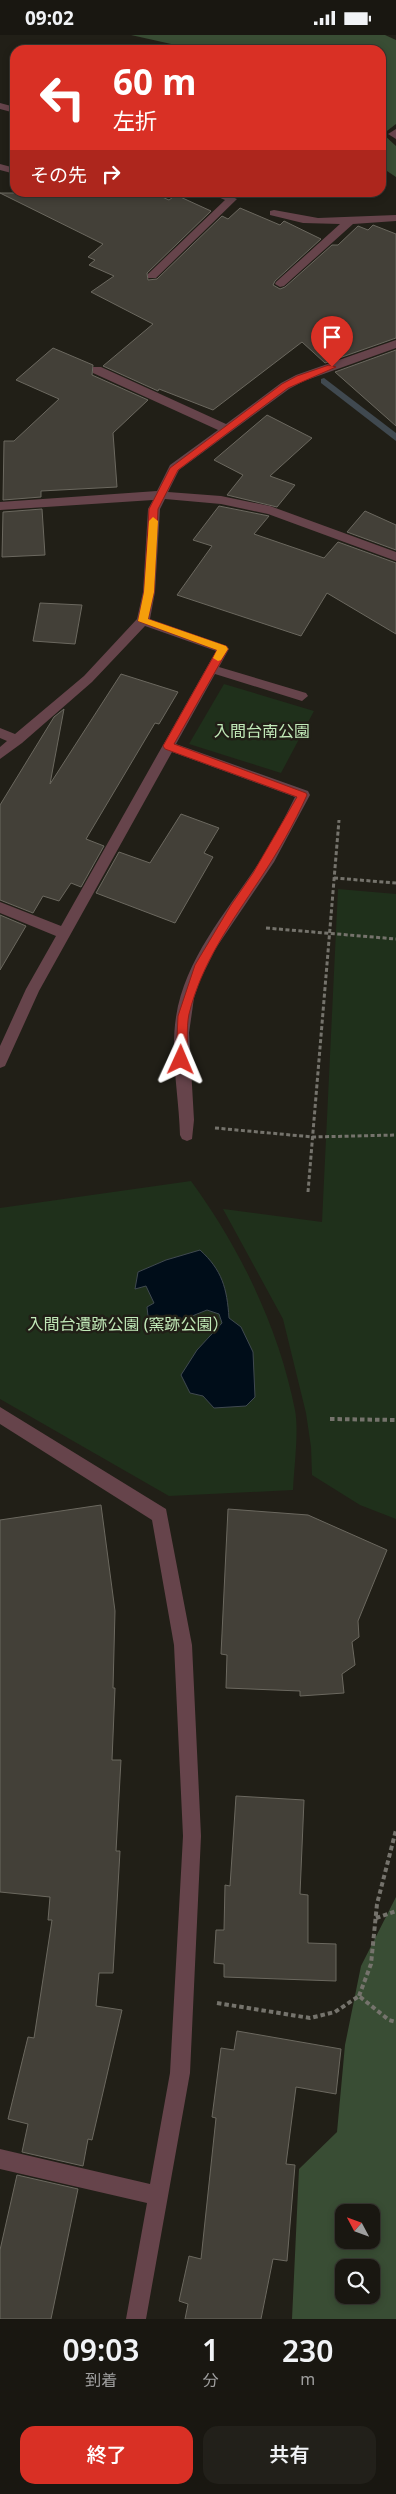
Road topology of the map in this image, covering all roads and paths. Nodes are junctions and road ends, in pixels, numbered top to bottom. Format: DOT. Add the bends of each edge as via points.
graph roads {
  1 [pos="396,132"];
  2 [pos="396,136"];
  3 [pos="226,197"];
  4 [pos="274,213"];
  5 [pos="396,219"];
  6 [pos="350,220"];
  7 [pos="152,276"];
  8 [pos="280,284"];
  9 [pos="396,344"];
  10 [pos="97,370"];
  11 [pos="227,429"];
  12 [pos="161,495"];
  13 [pos="0,506"];
  14 [pos="396,557"];
  15 [pos="143,621"];
  16 [pos="212,669"];
  17 [pos="302,696"];
  18 [pos="0,733"];
  19 [pos="17,739"];
  20 [pos="168,746"];
  21 [pos="0,754"];
  22 [pos="339,820"];
  23 [pos="334,878"];
  24 [pos="396,883"];
  25 [pos="0,907"];
  26 [pos="266,928"];
  27 [pos="64,933"];
  28 [pos="396,939"];
  29 [pos="0,1062"];
  30 [pos="187,1130"];
  31 [pos="396,1135"];
  32 [pos="313,1137"];
  33 [pos="308,1192"];
  34 [pos="0,1415"];
  35 [pos="330,1419"];
  36 [pos="396,1419"];
  37 [pos="396,1830"];
  38 [pos="396,1911"];
  39 [pos="376,1918"];
  40 [pos="358,1995"];
  41 [pos="184,1997"];
  42 [pos="396,2022"];
  43 [pos="0,2159"];
  44 [pos="158,2196"];
  45 [pos="136,2319"];
  1 -- 2 [label="street" via="393,134"];
  3 -- 7 [label="street" via="232,199"];
  4 -- 6 [label="street" via="304,220"];
  5 -- 6 [label="street"];
  6 -- 8 [label="street"];
  9 -- 11 [label="street" via="300,378"];
  10 -- 11 [label="street"];
  11 -- 12 [label="street" via="174,468"];
  12 -- 13 [label="street"];
  12 -- 14 [label="street" via="247,503"];
  12 -- 15 [label="street" via="154,509 149,592"];
  15 -- 16 [label="street" via="223,649"];
  15 -- 19 [label="street" via="88,679"];
  16 -- 17 [label="street"];
  16 -- 20 [label="street"];
  18 -- 19 [label="street"];
  19 -- 21 [label="street"];
  20 -- 27 [label="street"];
  20 -- 30 [label="street" via="302,795 290,821 195,976 184,1016 181,1043"];
  22 -- 23 [label="path"];
  23 -- 24 [label="path"];
  23 -- 32 [label="path"];
  25 -- 27 [label="street"];
  26 -- 28 [label="path"];
  27 -- 29 [label="street" via="33,989"];
  30 -- 32 [label="path"];
  31 -- 32 [label="path"];
  32 -- 33 [label="path"];
  34 -- 41 [label="street" via="160,1515 182,1645 192,1836"];
  35 -- 36 [label="path"];
  37 -- 39 [label="path"];
  38 -- 39 [label="path"];
  39 -- 40 [label="path" via="370,1964"];
  40 -- 41 [label="path" via="334,2011 310,2018"];
  40 -- 42 [label="path"];
  41 -- 44 [label="street" via="180,2073"];
  43 -- 44 [label="street"];
  44 -- 45 [label="street"];
}
